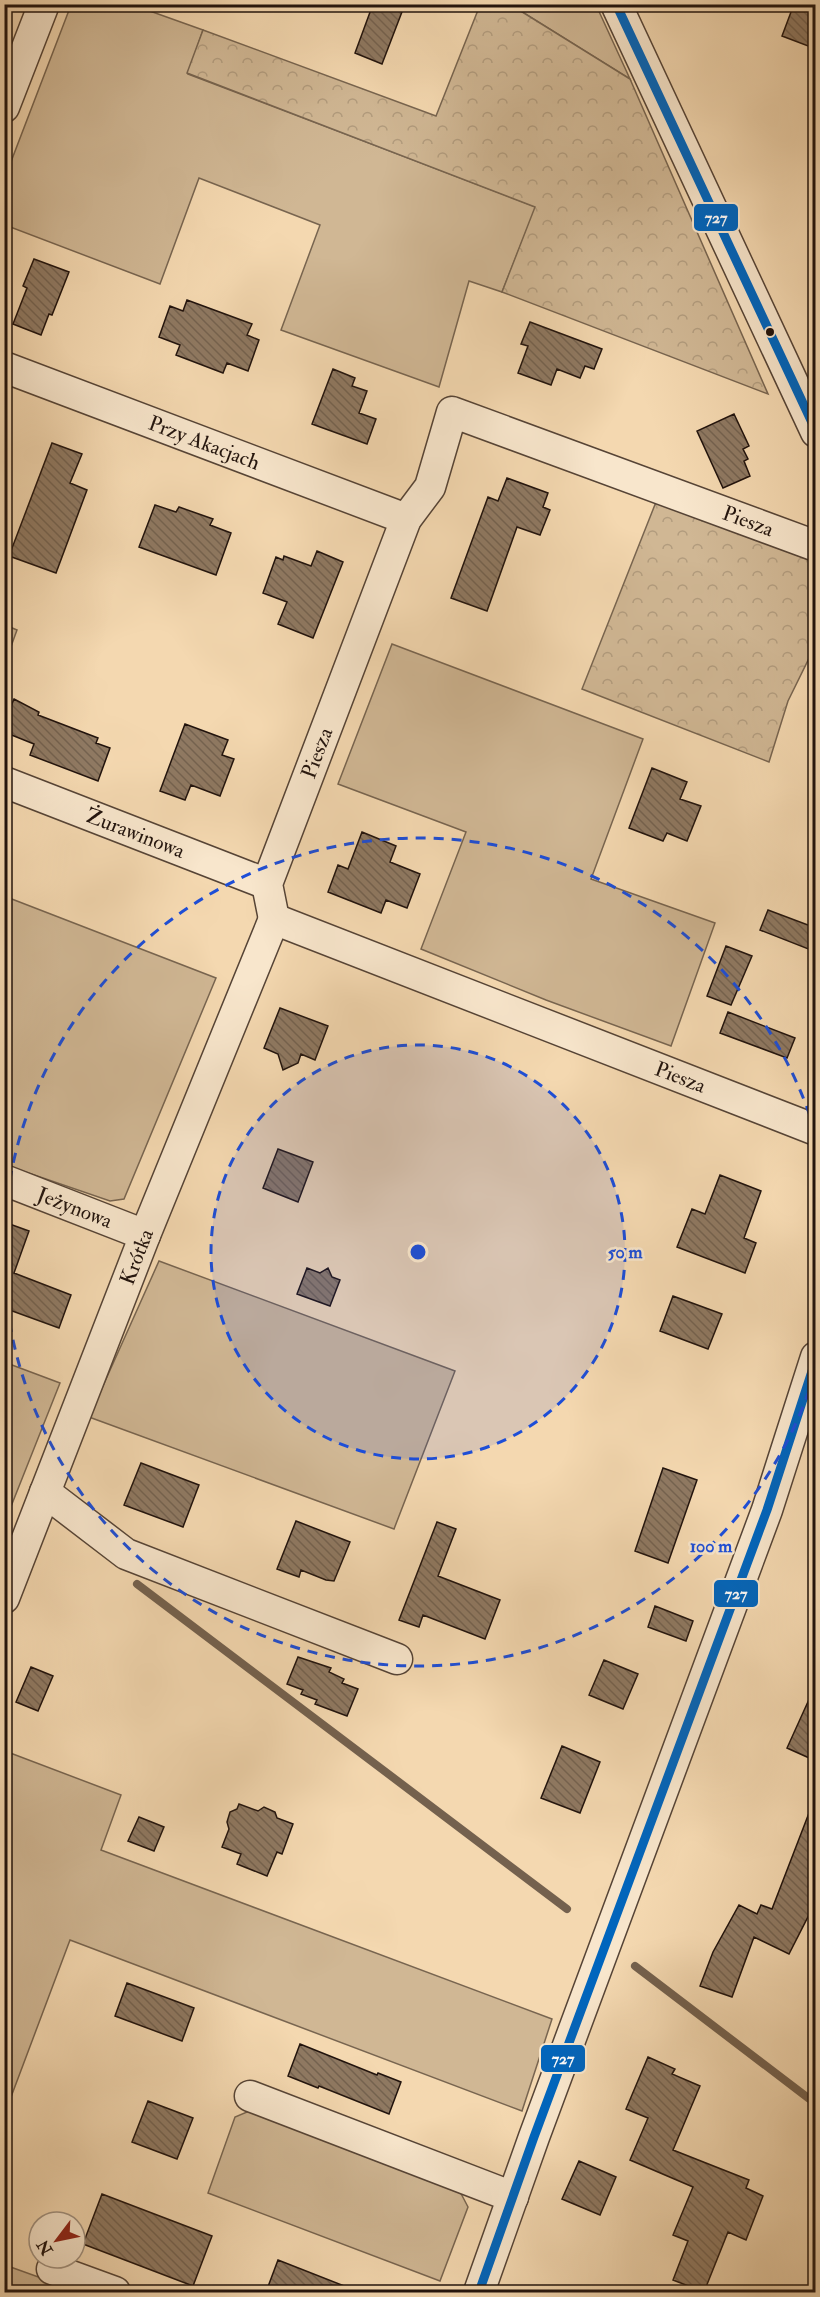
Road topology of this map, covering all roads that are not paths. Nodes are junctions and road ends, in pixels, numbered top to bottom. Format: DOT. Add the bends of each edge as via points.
graph roads {
  1 [pos="44,4"];
  2 [pos="616,4"];
  3 [pos="4,107"];
  4 [pos="4,367"];
  5 [pos="816,432"];
  6 [pos="406,519"];
  7 [pos="816,546"];
  8 [pos="4,782"];
  9 [pos="267,884"];
  10 [pos="274,919"];
  11 [pos="816,1130"];
  12 [pos="4,1180"];
  13 [pos="145,1235"];
  14 [pos="816,1357"];
  15 [pos="45,1492"];
  16 [pos="8,1580"];
  17 [pos="397,1659"];
  18 [pos="250,2096"];
  19 [pos="513,2197"];
  20 [pos="52,2270"];
  21 [pos="115,2292"];
  22 [pos="479,2292"];
  1 -- 3 [label="street"];
  2 -- 5 [label="street"];
  4 -- 6 [label="street, Przy Akacjach"];
  6 -- 7 [label="street, Piesza" via="430,487 452,412"];
  6 -- 9 [label="street, Piesza"];
  8 -- 9 [label="street, Żurawinowa"];
  9 -- 10 [label="street"];
  10 -- 11 [label="street, Piesza"];
  10 -- 13 [label="street, Krótka"];
  12 -- 13 [label="street, Jeżynowa"];
  13 -- 15 [label="street, Krótka"];
  14 -- 19 [label="street" via="763,1521"];
  15 -- 16 [label="street, Krótka"];
  15 -- 17 [label="street" via="126,1554"];
  18 -- 19 [label="street"];
  19 -- 22 [label="street"];
  20 -- 21 [label="street"];
}
